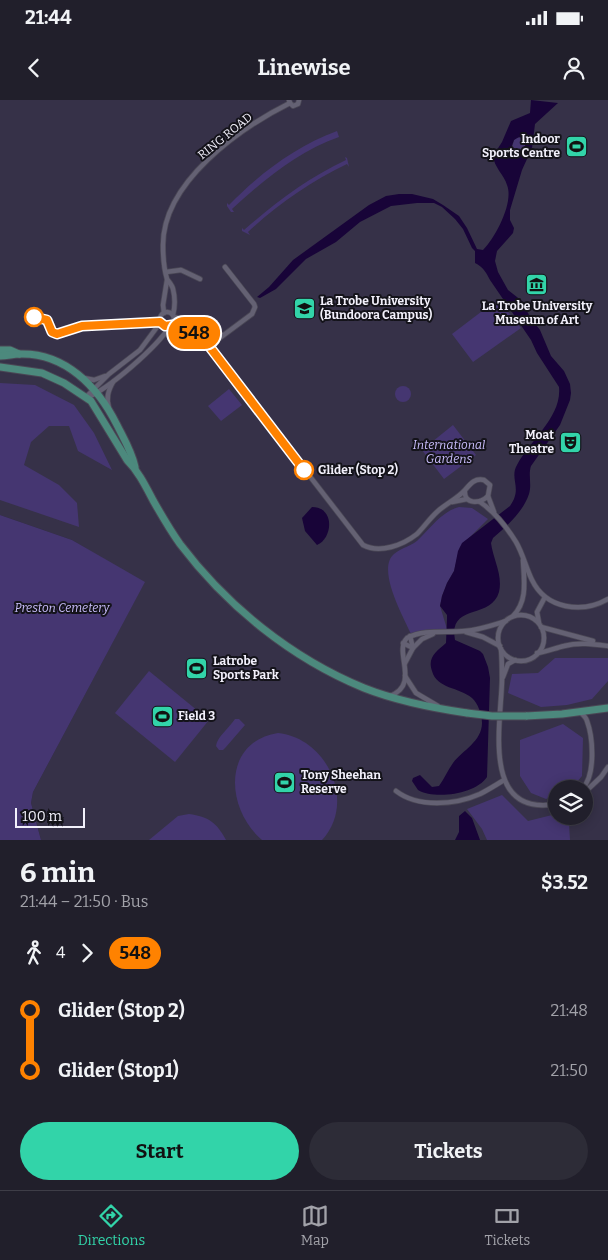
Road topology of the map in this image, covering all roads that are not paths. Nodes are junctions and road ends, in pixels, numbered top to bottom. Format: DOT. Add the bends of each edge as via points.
graph roads {
  1 [pos="299,100"];
  2 [pos="289,102"];
  3 [pos="225,268"];
  4 [pos="166,272"];
  5 [pos="167,278"];
  6 [pos="200,279"];
  7 [pos="164,313"];
  8 [pos="174,316"];
  9 [pos="160,323"];
  10 [pos="171,326"];
  11 [pos="197,331"];
  12 [pos="209,346"];
  13 [pos="0,350"];
  14 [pos="20,354"];
  15 [pos="0,356"];
  16 [pos="0,367"];
  17 [pos="109,374"];
  18 [pos="82,378"];
  19 [pos="115,379"];
  20 [pos="96,391"];
  21 [pos="86,398"];
  22 [pos="112,414"];
  23 [pos="135,468"];
  24 [pos="465,490"];
  25 [pos="488,496"];
  26 [pos="467,499"];
  27 [pos="480,502"];
  28 [pos="444,506"];
  29 [pos="495,514"];
  30 [pos="523,559"];
  31 [pos="545,597"];
  32 [pos="608,599"];
  33 [pos="513,616"];
  34 [pos="506,621"];
  35 [pos="540,626"];
  36 [pos="465,631"];
  37 [pos="441,632"];
  38 [pos="410,636"];
  39 [pos="404,643"];
  40 [pos="608,646"];
  41 [pos="413,648"];
  42 [pos="501,648"];
  43 [pos="537,653"];
  44 [pos="515,660"];
  45 [pos="405,664"];
  46 [pos="405,676"];
  47 [pos="502,681"];
  48 [pos="389,696"];
  49 [pos="608,708"];
  50 [pos="446,710"];
  51 [pos="580,712"];
  52 [pos="608,767"];
  53 [pos="504,780"];
  54 [pos="588,780"];
  55 [pos="593,786"];
  56 [pos="396,791"];
  57 [pos="548,806"];
  1 -- 2 [label="street, RING ROAD" via="295,106"];
  2 -- 4 [label="street, RING ROAD" via="222,148 184,188 164,228"];
  3 -- 12 [label="street" via="255,307 252,314"];
  4 -- 5 [label="street, RING ROAD"];
  4 -- 6 [label="street" via="181,270"];
  5 -- 7 [label="street, RING ROAD"];
  5 -- 8 [label="street, RING ROAD" via="173,289"];
  7 -- 8 [label="street"];
  7 -- 9 [label="street"];
  8 -- 10 [label="street"];
  8 -- 11 [label="street"];
  9 -- 10 [label="street"];
  9 -- 17 [label="street" via="140,350"];
  10 -- 11 [label="street"];
  10 -- 19 [label="street" via="159,341"];
  11 -- 12 [label="street" via="206,337"];
  12 -- 28 [label="street" via="363,545 382,549 406,541"];
  13 -- 14 [label="main road"];
  14 -- 15 [label="main road"];
  14 -- 18 [label="main road" via="59,363"];
  16 -- 21 [label="main road" via="42,372"];
  17 -- 18 [label="street" via="94,380"];
  17 -- 20 [label="street"];
  18 -- 20 [label="main road"];
  19 -- 20 [label="street"];
  19 -- 22 [label="street" via="107,401"];
  20 -- 21 [label="street"];
  20 -- 22 [label="main road"];
  21 -- 23 [label="main road" via="94,405"];
  22 -- 23 [label="main road"];
  23 -- 48 [label="main road" via="180,544 234,604 289,648 351,682"];
  24 -- 25 [label="street" via="472,482 484,480 490,485"];
  24 -- 26 [label="street"];
  24 -- 28 [label="street"];
  25 -- 27 [label="street"];
  25 -- 29 [label="street"];
  26 -- 27 [label="street"];
  26 -- 28 [label="street"];
  27 -- 29 [label="street"];
  29 -- 30 [label="street" via="517,544"];
  30 -- 31 [label="street" via="532,580"];
  30 -- 33 [label="street" via="524,593 520,609"];
  31 -- 32 [label="street" via="576,608 589,608"];
  31 -- 35 [label="street" via="537,612"];
  33 -- 34 [label="street"];
  33 -- 35 [label="street" via="528,616"];
  34 -- 36 [label="street"];
  34 -- 42 [label="street" via="498,635"];
  35 -- 40 [label="street"];
  35 -- 43 [label="street" via="544,641"];
  36 -- 37 [label="street"];
  36 -- 42 [label="street"];
  37 -- 38 [label="street"];
  37 -- 41 [label="street" via="426,637"];
  38 -- 39 [label="street"];
  38 -- 41 [label="street"];
  39 -- 41 [label="street"];
  39 -- 45 [label="street"];
  40 -- 43 [label="street" via="575,644"];
  41 -- 45 [label="street"];
  42 -- 44 [label="street"];
  42 -- 47 [label="street"];
  43 -- 44 [label="street" via="524,660"];
  44 -- 47 [label="street" via="508,664"];
  45 -- 46 [label="street"];
  46 -- 48 [label="street" via="400,690"];
  46 -- 50 [label="street" via="416,693"];
  47 -- 53 [label="street" via="498,726"];
  48 -- 50 [label="main road"];
  49 -- 51 [label="main road"];
  50 -- 51 [label="main road, bridge" via="492,716"];
  51 -- 54 [label="street" via="587,721 592,758"];
  52 -- 55 [label="street"];
  53 -- 56 [label="street" via="478,795 447,802 421,802"];
  53 -- 57 [label="street" via="511,791 525,801"];
}
